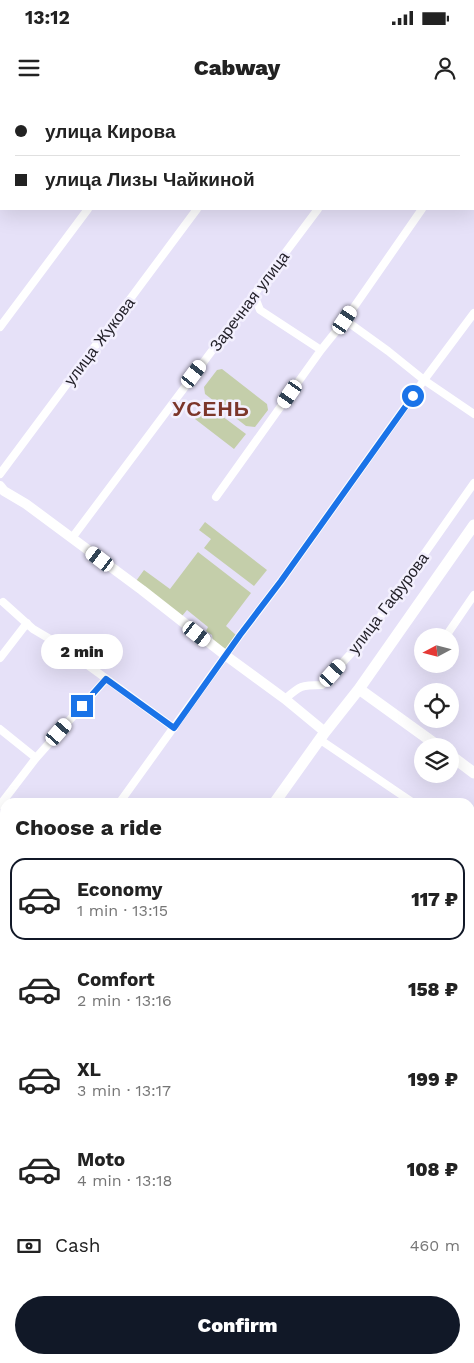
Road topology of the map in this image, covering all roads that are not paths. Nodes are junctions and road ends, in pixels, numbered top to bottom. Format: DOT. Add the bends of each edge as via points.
graph roads {
  1 [pos="87,210"];
  2 [pos="196,210"];
  3 [pos="317,210"];
  4 [pos="421,210"];
  5 [pos="254,295"];
  6 [pos="474,313"];
  7 [pos="345,320"];
  8 [pos="0,327"];
  9 [pos="321,350"];
  10 [pos="424,380"];
  11 [pos="474,414"];
  12 [pos="0,474"];
  13 [pos="474,484"];
  14 [pos="1,491"];
  15 [pos="216,497"];
  16 [pos="474,525"];
  17 [pos="72,538"];
  18 [pos="474,595"];
  19 [pos="3,602"];
  20 [pos="27,623"];
  21 [pos="451,628"];
  22 [pos="225,655"];
  23 [pos="0,658"];
  24 [pos="106,679"];
  25 [pos="359,690"];
  26 [pos="285,699"];
  27 [pos="174,728"];
  28 [pos="0,729"];
  29 [pos="322,736"];
  30 [pos="427,738"];
  31 [pos="36,758"];
  32 [pos="459,762"];
  33 [pos="474,773"];
  34 [pos="5,798"];
  35 [pos="123,798"];
  36 [pos="278,798"];
  37 [pos="407,798"];
  1 -- 8 [label="street"];
  2 -- 12 [label="street, улица Жукова"];
  3 -- 5 [label="street, Заречная улица"];
  4 -- 7 [label="street"];
  5 -- 9 [label="street" via="260,310"];
  5 -- 17 [label="street, Заречная улица"];
  6 -- 10 [label="street"];
  7 -- 9 [label="street"];
  7 -- 10 [label="street"];
  9 -- 15 [label="street"];
  10 -- 11 [label="street"];
  10 -- 22 [label="street"];
  13 -- 26 [label="street, улица Гафурова" via="366,637 322,686 306,685"];
  14 -- 17 [label="street" via="26,504"];
  16 -- 25 [label="main road"];
  17 -- 22 [label="street"];
  18 -- 21 [label="street"];
  19 -- 20 [label="street"];
  20 -- 23 [label="street"];
  20 -- 24 [label="street"];
  22 -- 26 [label="street"];
  22 -- 27 [label="street"];
  24 -- 27 [label="street"];
  24 -- 31 [label="street"];
  25 -- 29 [label="main road"];
  25 -- 30 [label="main road"];
  26 -- 29 [label="street"];
  27 -- 35 [label="street"];
  28 -- 31 [label="street"];
  29 -- 36 [label="main road"];
  29 -- 37 [label="street"];
  31 -- 34 [label="street"];
  32 -- 33 [label="main road"];
}
